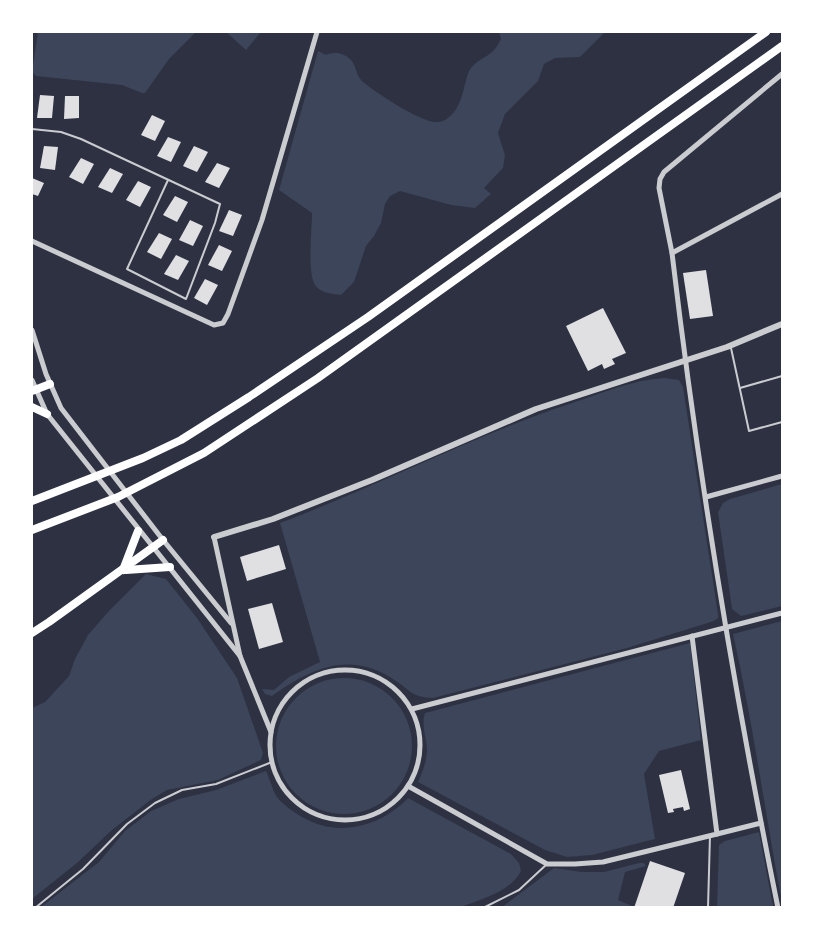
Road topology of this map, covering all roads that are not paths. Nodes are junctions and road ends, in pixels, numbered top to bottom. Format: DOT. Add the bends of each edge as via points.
graph roads {
  1 [pos="316,32"];
  2 [pos="766,32"];
  3 [pos="783,46"];
  4 [pos="783,75"];
  5 [pos="32,129"];
  6 [pos="168,180"];
  7 [pos="783,194"];
  8 [pos="32,241"];
  9 [pos="672,253"];
  10 [pos="783,324"];
  11 [pos="32,330"];
  12 [pos="731,345"];
  13 [pos="685,360"];
  14 [pos="783,376"];
  15 [pos="32,380"];
  16 [pos="50,384"];
  17 [pos="740,388"];
  18 [pos="33,391"];
  19 [pos="32,407"];
  20 [pos="47,414"];
  21 [pos="783,422"];
  22 [pos="783,476"];
  23 [pos="706,497"];
  24 [pos="32,501"];
  25 [pos="32,530"];
  26 [pos="138,531"];
  27 [pos="214,537"];
  28 [pos="163,540"];
  29 [pos="153,548"];
  30 [pos="170,567"];
  31 [pos="122,570"];
  32 [pos="783,613"];
  33 [pos="231,623"];
  34 [pos="726,628"];
  35 [pos="32,633"];
  36 [pos="692,636"];
  37 [pos="240,656"];
  38 [pos="412,709"];
  39 [pos="271,732"];
  40 [pos="272,762"];
  41 [pos="408,786"];
  42 [pos="761,823"];
  43 [pos="713,835"];
  44 [pos="547,864"];
  45 [pos="35,908"];
  46 [pos="483,908"];
  47 [pos="708,908"];
  48 [pos="778,908"];
  1 -- 8 [label="street" via="262,220 223,323 214,325"];
  2 -- 24 [label="highway" via="368,317 249,397 181,440"];
  3 -- 25 [label="highway" via="318,378 204,453 118,497"];
  4 -- 9 [label="street" via="664,172 659,188"];
  5 -- 6 [label="lane" via="61,132"];
  6 -- 6 [label="lane" via="220,204 186,298 126,269"];
  7 -- 9 [label="street"];
  9 -- 13 [label="street"];
  10 -- 12 [label="street"];
  11 -- 16 [label="street"];
  12 -- 13 [label="street"];
  12 -- 17 [label="lane"];
  13 -- 23 [label="street"];
  13 -- 27 [label="street" via="536,409 284,515"];
  14 -- 17 [label="lane"];
  15 -- 18 [label="street"];
  16 -- 18 [label="highway"];
  16 -- 28 [label="street" via="61,408"];
  17 -- 21 [label="lane" via="749,431"];
  18 -- 20 [label="street"];
  19 -- 20 [label="highway"];
  20 -- 26 [label="street"];
  22 -- 23 [label="street"];
  23 -- 34 [label="street"];
  26 -- 29 [label="street"];
  26 -- 31 [label="highway"];
  27 -- 33 [label="street"];
  28 -- 29 [label="highway"];
  28 -- 33 [label="street"];
  29 -- 30 [label="street"];
  29 -- 31 [label="highway"];
  30 -- 31 [label="highway"];
  30 -- 37 [label="street"];
  31 -- 35 [label="highway"];
  32 -- 34 [label="street"];
  33 -- 37 [label="street"];
  34 -- 36 [label="street"];
  34 -- 42 [label="street"];
  36 -- 38 [label="street"];
  36 -- 43 [label="street"];
  37 -- 39 [label="street"];
  38 -- 39 [label="street" via="380,678 334,670 311,678 292,691 278,710"];
  38 -- 41 [label="street" via="420,736 418,762"];
  39 -- 40 [label="street"];
  40 -- 41 [label="street" via="293,800 332,819 354,820 375,814 394,803"];
  40 -- 45 [label="lane" via="216,784 182,790 156,803 127,824 83,869"];
  41 -- 44 [label="street"];
  42 -- 43 [label="street"];
  42 -- 48 [label="street"];
  43 -- 44 [label="street" via="603,862"];
  43 -- 47 [label="lane"];
  44 -- 46 [label="lane" via="519,890"];
}
